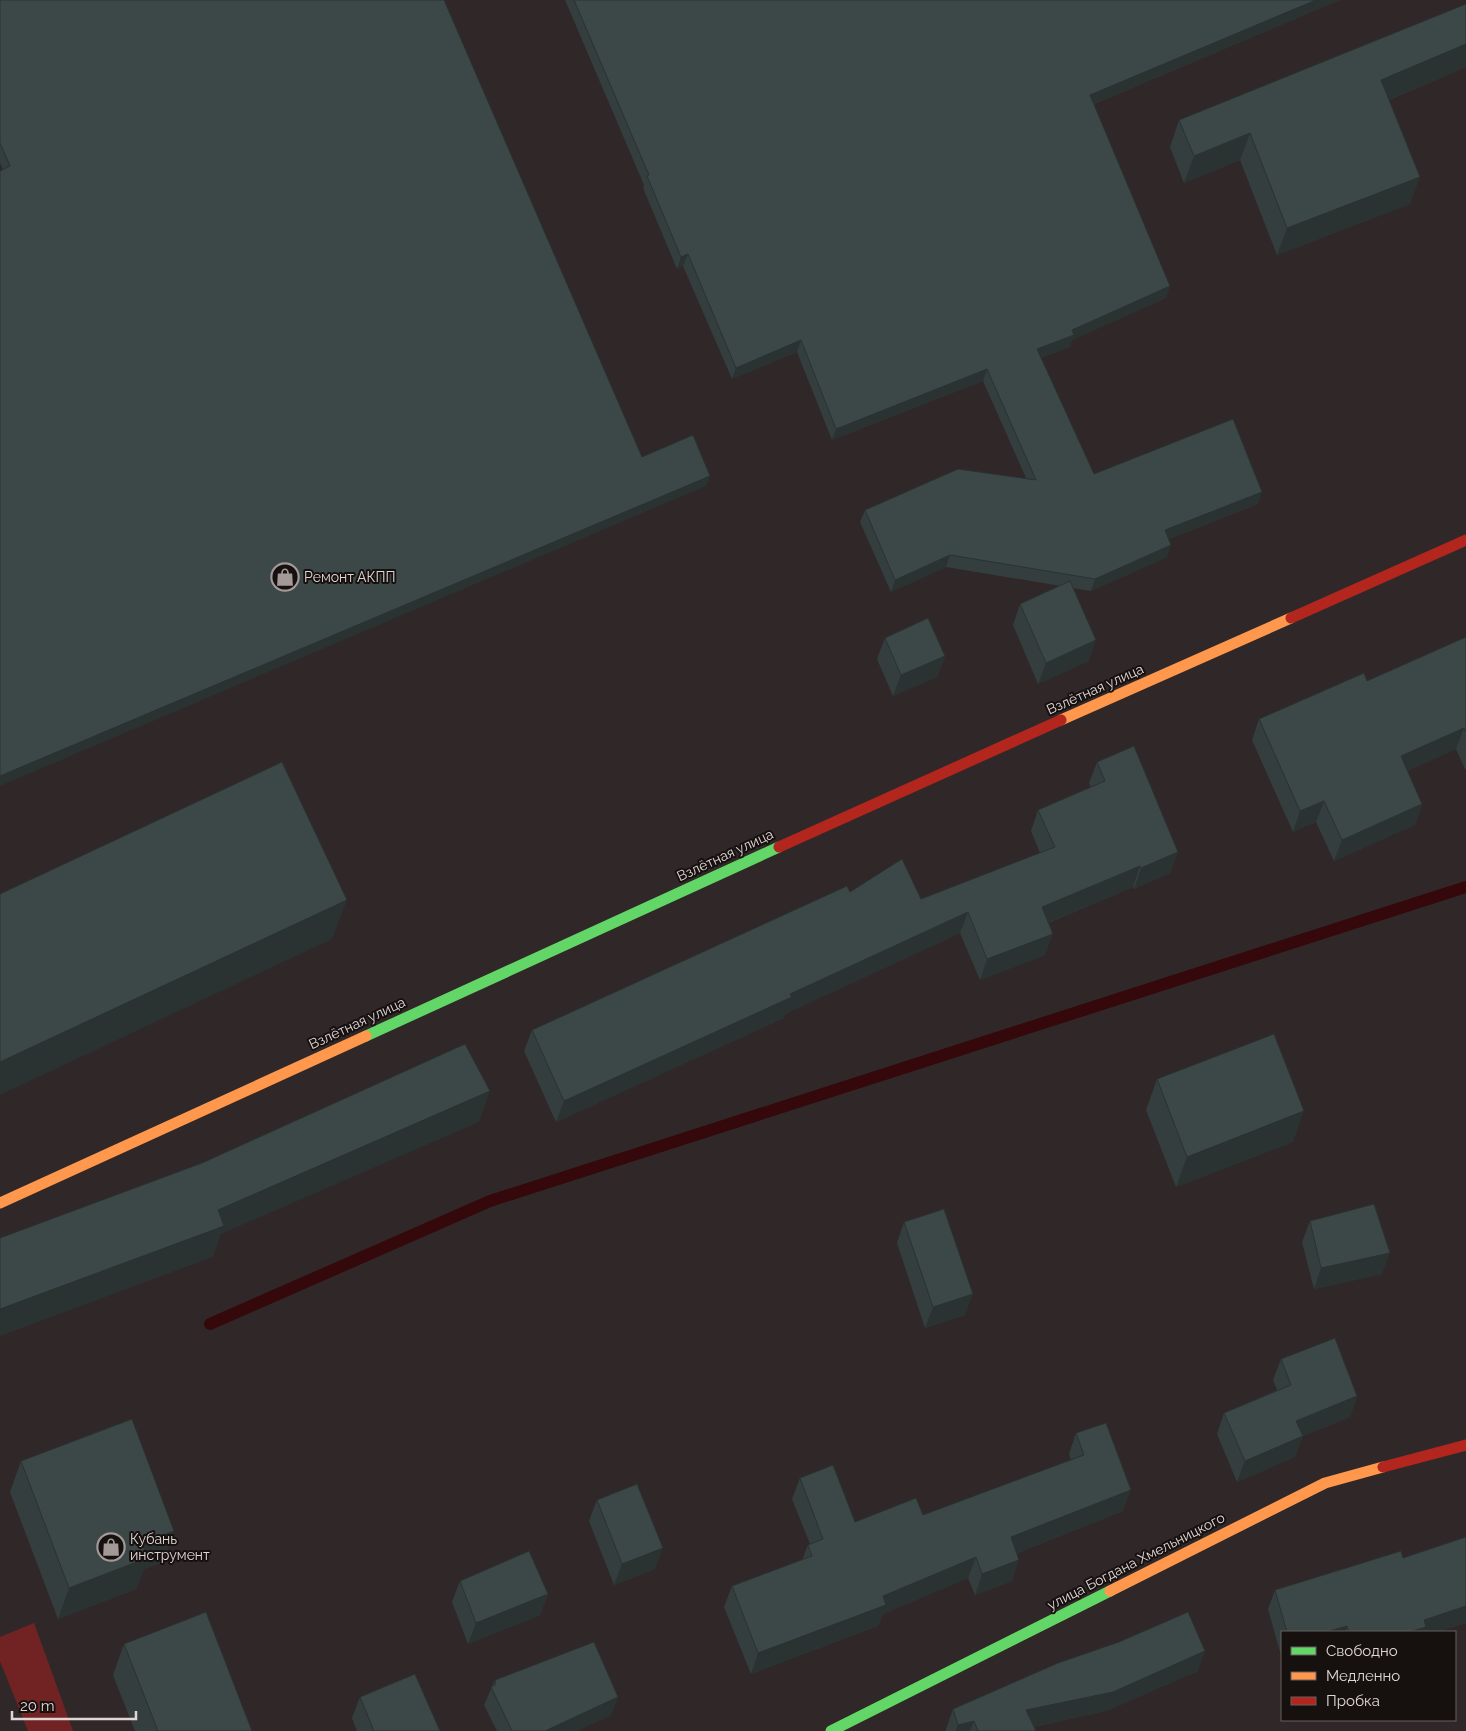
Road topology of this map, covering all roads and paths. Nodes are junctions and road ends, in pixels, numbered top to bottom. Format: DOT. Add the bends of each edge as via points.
graph roads {
  1 [pos="1466,540"];
  2 [pos="0,1203"];
  3 [pos="1466,1445"];
  4 [pos="831,1731"];
  1 -- 2 [label="street, Взлётная улица" via="882,800"];
  3 -- 4 [label="street, улица Богдана Хмельницкого" via="1325,1483"];
}
